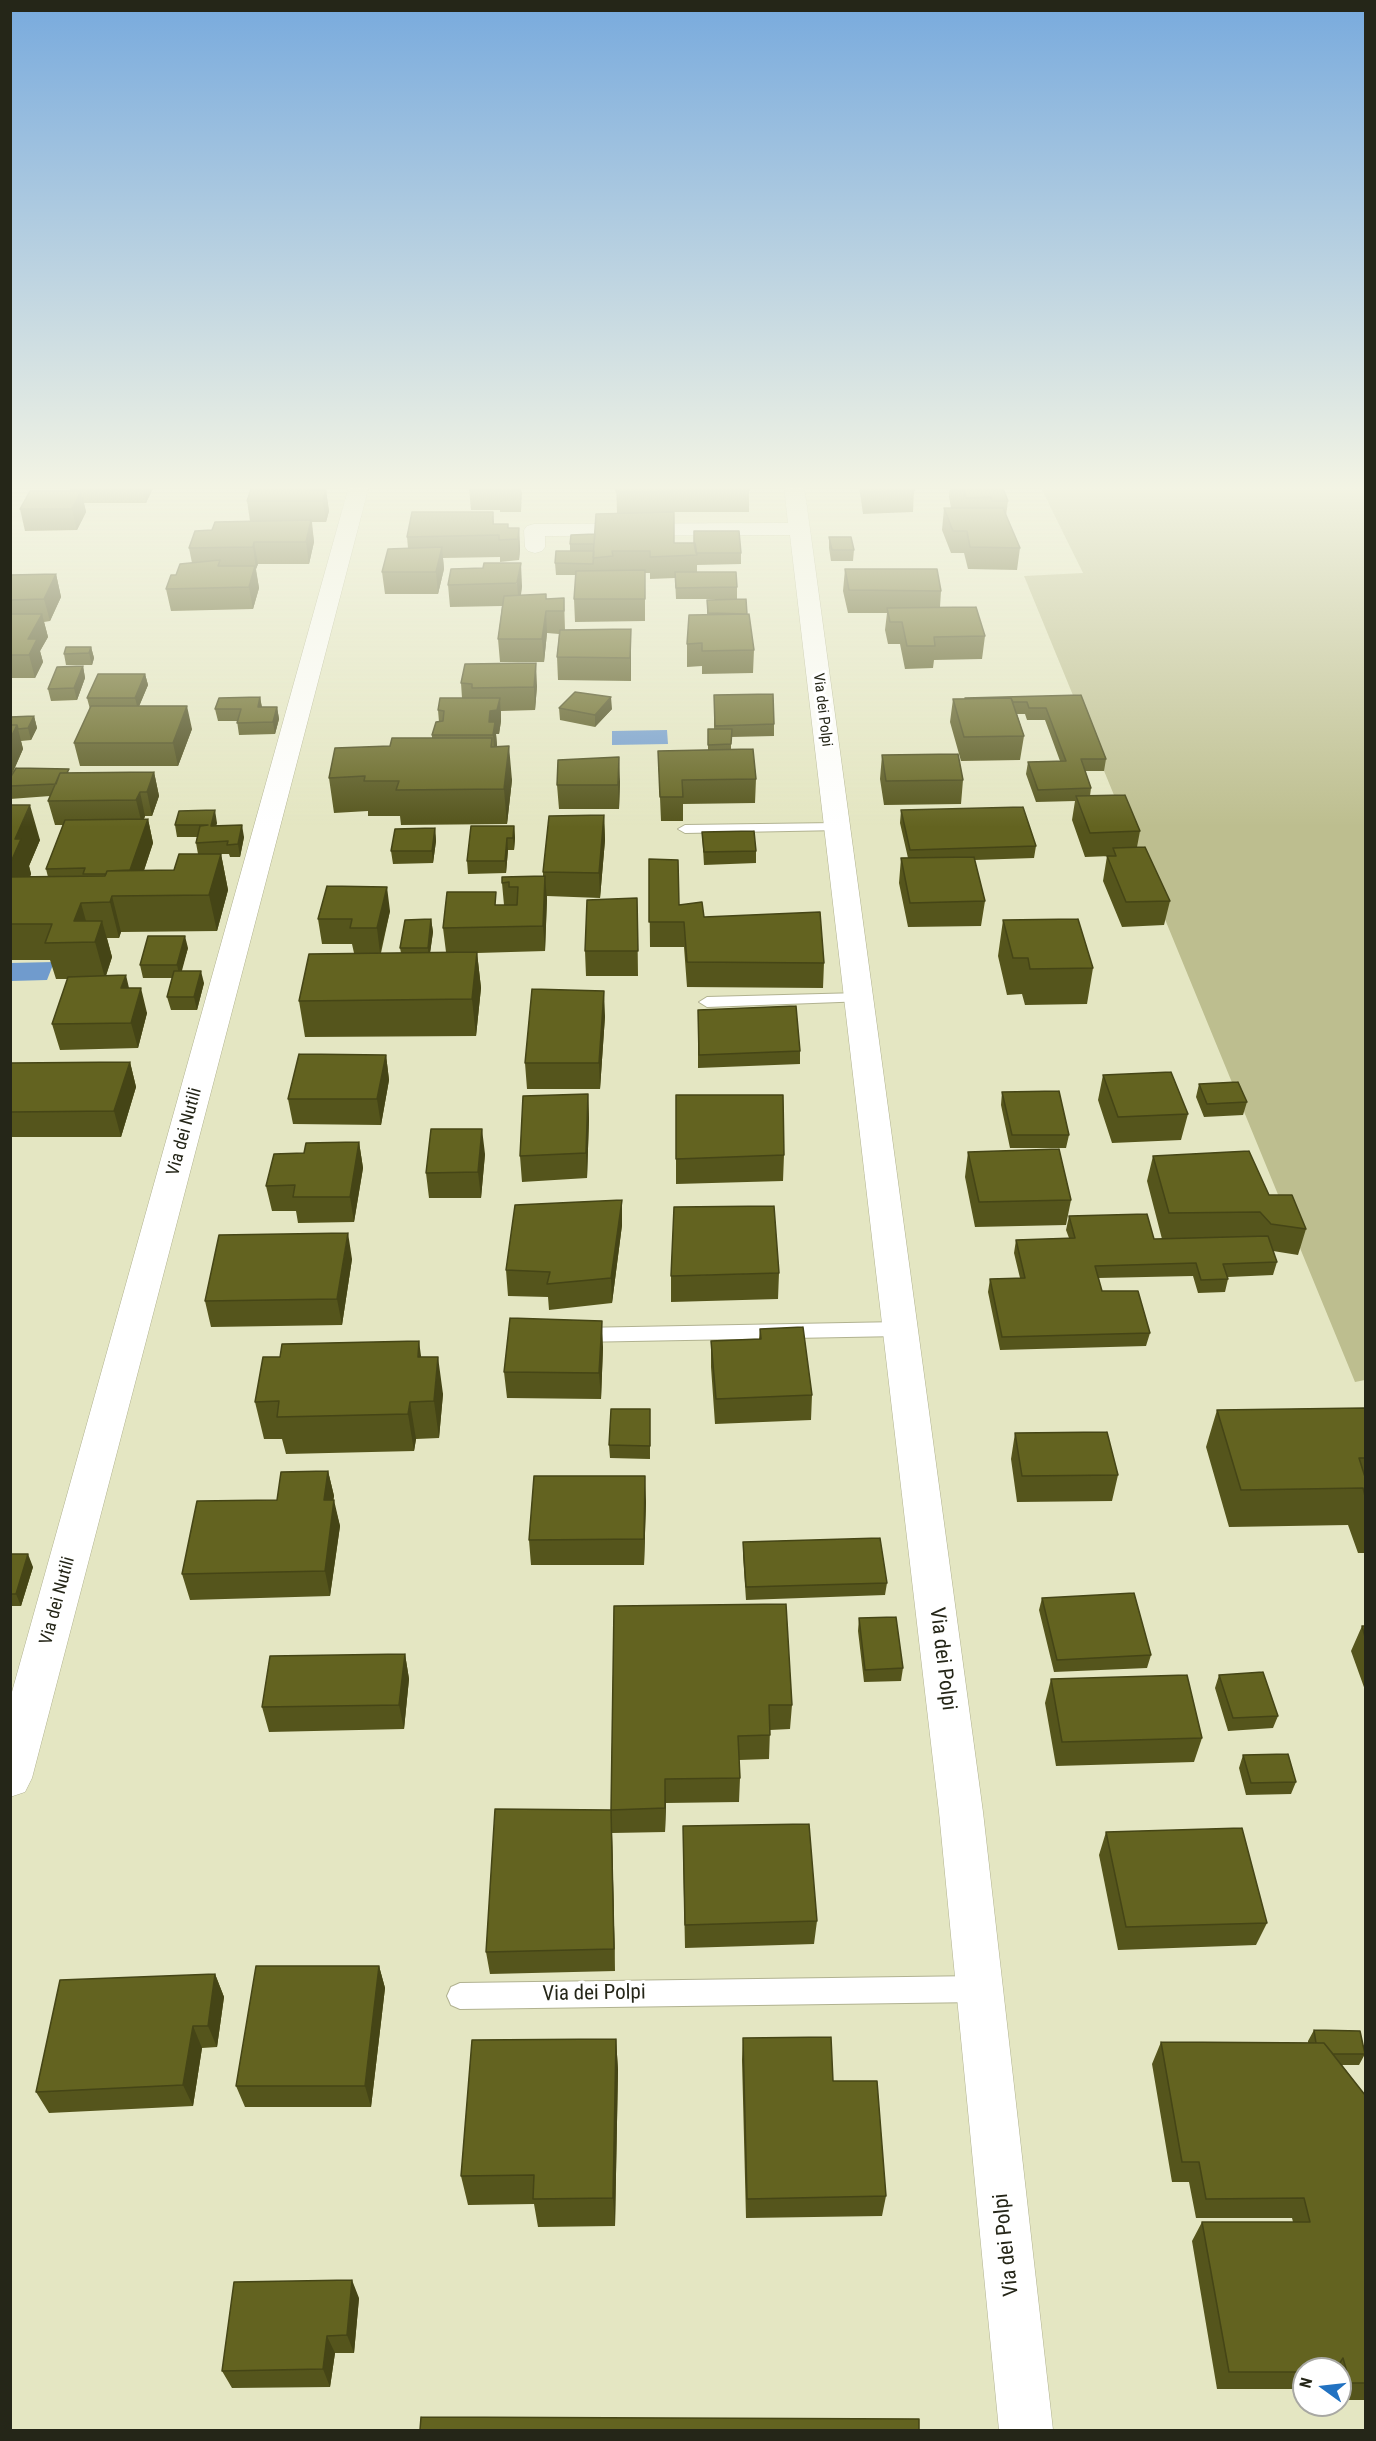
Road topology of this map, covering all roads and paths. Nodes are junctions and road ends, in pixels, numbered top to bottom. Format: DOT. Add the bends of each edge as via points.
graph roads {
  1 [pos="328,600"];
  2 [pos="809,600"];
  3 [pos="836,827"];
  4 [pos="685,829"];
  5 [pos="860,998"];
  6 [pos="707,1002"];
  7 [pos="900,1329"];
  8 [pos="558,1335"];
  9 [pos="10,1778"];
  10 [pos="980,1989"];
  11 [pos="460,1996"];
  12 [pos="1026,2430"];
  1 -- 9 [label="street, Via dei Nutili"];
  2 -- 3 [label="street, Via dei Polpi"];
  3 -- 4 [label="lane"];
  3 -- 5 [label="street, Via dei Polpi"];
  5 -- 6 [label="lane"];
  5 -- 7 [label="street, Via dei Polpi"];
  7 -- 8 [label="lane"];
  7 -- 10 [label="street, Via dei Polpi"];
  10 -- 11 [label="lane, Via dei Polpi"];
  10 -- 12 [label="street, Via dei Polpi"];
}
